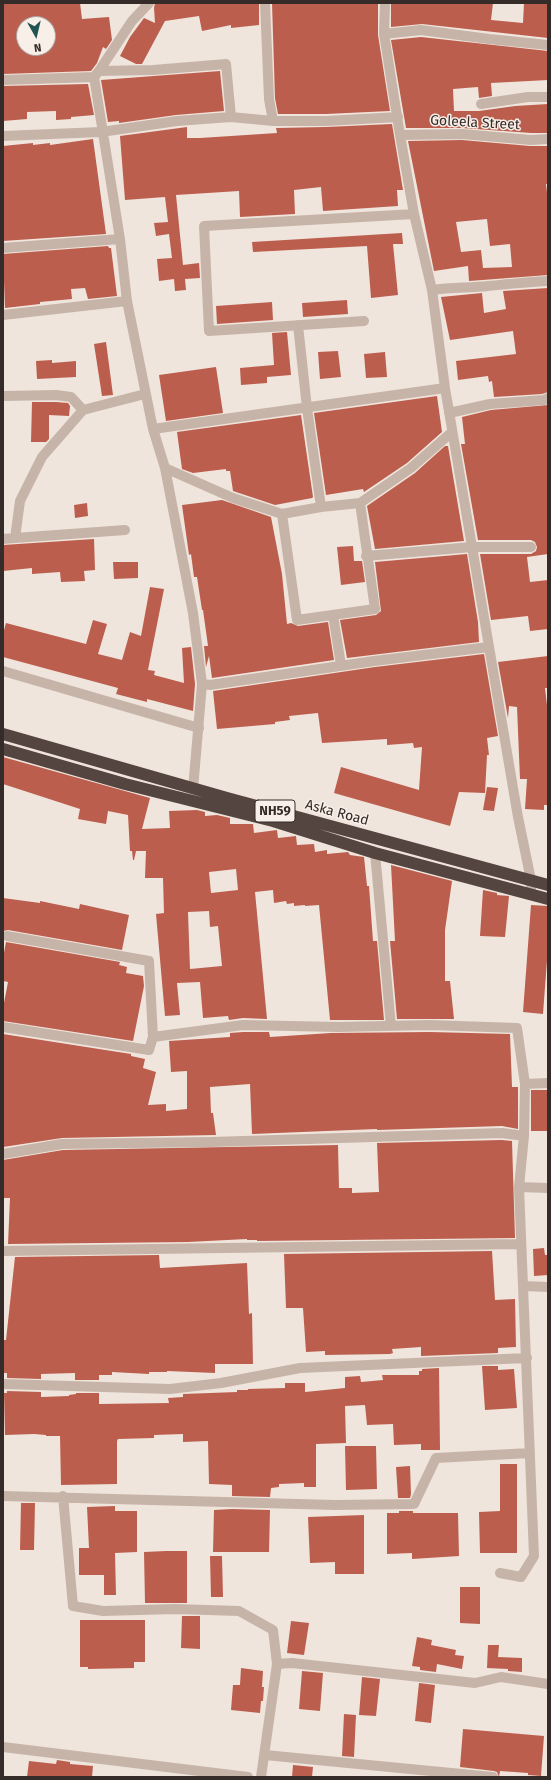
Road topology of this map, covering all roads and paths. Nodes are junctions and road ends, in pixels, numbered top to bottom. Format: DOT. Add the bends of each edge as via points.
graph roads {
  1 [pos="149,3"];
  2 [pos="265,3"];
  3 [pos="385,3"];
  4 [pos="384,34"];
  5 [pos="548,45"];
  6 [pos="96,74"];
  7 [pos="3,80"];
  8 [pos="548,97"];
  9 [pos="481,104"];
  10 [pos="231,117"];
  11 [pos="398,117"];
  12 [pos="273,121"];
  13 [pos="101,132"];
  14 [pos="400,135"];
  15 [pos="3,136"];
  16 [pos="548,139"];
  17 [pos="414,214"];
  18 [pos="120,239"];
  19 [pos="3,248"];
  20 [pos="548,281"];
  21 [pos="432,290"];
  22 [pos="127,301"];
  23 [pos="3,315"];
  24 [pos="364,320"];
  25 [pos="298,325"];
  26 [pos="445,388"];
  27 [pos="145,394"];
  28 [pos="3,396"];
  29 [pos="548,398"];
  30 [pos="307,408"];
  31 [pos="83,410"];
  32 [pos="449,413"];
  33 [pos="153,429"];
  34 [pos="452,432"];
  35 [pos="165,468"];
  36 [pos="360,503"];
  37 [pos="321,507"];
  38 [pos="282,514"];
  39 [pos="125,530"];
  40 [pos="15,538"];
  41 [pos="3,539"];
  42 [pos="472,547"];
  43 [pos="531,547"];
  44 [pos="366,556"];
  45 [pos="333,615"];
  46 [pos="488,647"];
  47 [pos="340,665"];
  48 [pos="3,671"];
  49 [pos="202,684"];
  50 [pos="200,728"];
  51 [pos="3,734"];
  52 [pos="3,749"];
  53 [pos="193,789"];
  54 [pos="375,853"];
  55 [pos="531,880"];
  56 [pos="548,885"];
  57 [pos="531,894"];
  58 [pos="548,899"];
  59 [pos="8,936"];
  60 [pos="391,1026"];
  61 [pos="3,1027"];
  62 [pos="153,1037"];
  63 [pos="548,1083"];
  64 [pos="525,1084"];
  65 [pos="524,1136"];
  66 [pos="3,1154"];
  67 [pos="519,1187"];
  68 [pos="548,1188"];
  69 [pos="521,1244"];
  70 [pos="3,1251"];
  71 [pos="522,1286"];
  72 [pos="548,1286"];
  73 [pos="527,1358"];
  74 [pos="3,1384"];
  75 [pos="530,1453"];
  76 [pos="3,1496"];
  77 [pos="63,1496"];
  78 [pos="500,1573"];
  79 [pos="277,1664"];
  80 [pos="548,1684"];
  81 [pos="3,1747"];
  82 [pos="265,1755"];
  83 [pos="248,1777"];
  84 [pos="261,1777"];
  85 [pos="493,1777"];
  1 -- 6 [label="street" via="132,21"];
  2 -- 12 [label="street" via="269,99"];
  3 -- 4 [label="street"];
  4 -- 5 [label="street" via="422,30"];
  4 -- 11 [label="street"];
  6 -- 7 [label="street"];
  6 -- 10 [label="street" via="226,64"];
  6 -- 13 [label="street"];
  8 -- 9 [label="street" via="528,97"];
  10 -- 12 [label="street"];
  10 -- 13 [label="street" via="178,121"];
  11 -- 12 [label="street"];
  11 -- 14 [label="street"];
  13 -- 15 [label="street"];
  13 -- 18 [label="street"];
  14 -- 16 [label="street, Goleela Street" via="462,134"];
  14 -- 17 [label="street"];
  17 -- 21 [label="street"];
  17 -- 25 [label="street" via="204,226 209,331"];
  18 -- 19 [label="street"];
  18 -- 22 [label="street"];
  20 -- 21 [label="street"];
  21 -- 26 [label="street"];
  22 -- 23 [label="street"];
  22 -- 27 [label="street"];
  24 -- 25 [label="street"];
  25 -- 30 [label="street"];
  26 -- 30 [label="street"];
  26 -- 32 [label="street"];
  27 -- 31 [label="street"];
  27 -- 33 [label="street"];
  28 -- 31 [label="street" via="71,397"];
  29 -- 32 [label="street" via="490,404"];
  30 -- 33 [label="street"];
  30 -- 37 [label="street"];
  31 -- 40 [label="street" via="42,457 20,501"];
  32 -- 34 [label="street"];
  33 -- 35 [label="street"];
  34 -- 36 [label="street" via="411,468"];
  34 -- 42 [label="street"];
  35 -- 38 [label="street" via="233,498"];
  35 -- 49 [label="street" via="193,613"];
  36 -- 37 [label="street"];
  36 -- 44 [label="street"];
  37 -- 38 [label="street"];
  38 -- 45 [label="street" via="297,620"];
  39 -- 40 [label="street"];
  40 -- 41 [label="street"];
  42 -- 43 [label="street"];
  42 -- 44 [label="street"];
  42 -- 46 [label="street"];
  44 -- 45 [label="street" via="375,609"];
  45 -- 47 [label="street"];
  46 -- 47 [label="street"];
  46 -- 55 [label="street"];
  47 -- 49 [label="street" via="210,685"];
  48 -- 50 [label="street"];
  49 -- 50 [label="street"];
  50 -- 53 [label="street"];
  51 -- 53 [label="highway, Aska Road / NH59"];
  52 -- 54 [label="highway, NH59" via="125,784 273,821"];
  53 -- 55 [label="highway, Aska Road / NH59"];
  54 -- 57 [label="highway, NH59"];
  54 -- 60 [label="street"];
  55 -- 56 [label="highway, Aska Road / NH59"];
  55 -- 57 [label="street"];
  57 -- 58 [label="highway, NH59"];
  59 -- 62 [label="street" via="148,961"];
  60 -- 62 [label="street" via="338,1028 243,1025"];
  60 -- 64 [label="street" via="517,1028"];
  61 -- 62 [label="street" via="149,1050"];
  63 -- 64 [label="street"];
  64 -- 65 [label="street"];
  65 -- 66 [label="street" via="502,1133 62,1144"];
  65 -- 67 [label="street"];
  67 -- 68 [label="street"];
  67 -- 69 [label="street"];
  69 -- 70 [label="street"];
  69 -- 71 [label="street"];
  71 -- 72 [label="street"];
  71 -- 73 [label="street"];
  73 -- 74 [label="street" via="300,1368 221,1383 170,1389"];
  73 -- 75 [label="street"];
  75 -- 77 [label="street" via="436,1458 414,1504 335,1505"];
  75 -- 78 [label="street" via="534,1556 521,1576"];
  76 -- 77 [label="street"];
  77 -- 79 [label="street" via="73,1606 103,1611 175,1609 239,1612 273,1630"];
  79 -- 80 [label="street" via="292,1663 475,1683 501,1677"];
  79 -- 82 [label="street"];
  81 -- 83 [label="street"];
  82 -- 84 [label="street"];
  82 -- 85 [label="street"];
}
